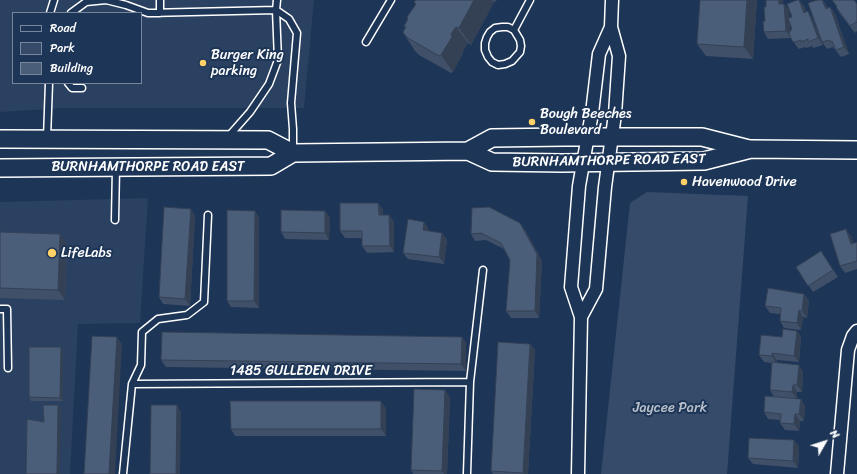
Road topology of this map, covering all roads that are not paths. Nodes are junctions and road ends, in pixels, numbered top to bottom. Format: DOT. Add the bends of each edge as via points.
graph roads {
  1 [pos="54,0"];
  2 [pos="160,0"];
  3 [pos="277,0"];
  4 [pos="391,0"];
  5 [pos="530,0"];
  6 [pos="612,0"];
  7 [pos="276,10"];
  8 [pos="50,12"];
  9 [pos="73,12"];
  10 [pos="160,13"];
  11 [pos="611,27"];
  12 [pos="514,30"];
  13 [pos="366,42"];
  14 [pos="49,84"];
  15 [pos="69,84"];
  16 [pos="82,88"];
  17 [pos="588,137"];
  18 [pos="612,138"];
  19 [pos="0,139"];
  20 [pos="47,140"];
  21 [pos="226,140"];
  22 [pos="751,150"];
  23 [pos="857,150"];
  24 [pos="468,151"];
  25 [pos="293,153"];
  26 [pos="609,162"];
  27 [pos="584,163"];
  28 [pos="0,168"];
  29 [pos="116,168"];
  30 [pos="208,215"];
  31 [pos="115,220"];
  32 [pos="483,270"];
  33 [pos="0,309"];
  34 [pos="581,317"];
  35 [pos="857,331"];
  36 [pos="8,368"];
  37 [pos="470,382"];
  38 [pos="132,384"];
  39 [pos="123,474"];
  40 [pos="467,474"];
  41 [pos="578,474"];
  42 [pos="837,474"];
  1 -- 8 [label="lane"];
  2 -- 10 [label="lane"];
  3 -- 7 [label="lane"];
  4 -- 13 [label="lane"];
  5 -- 12 [label="lane"];
  6 -- 11 [label="street"];
  7 -- 10 [label="lane"];
  7 -- 21 [label="lane" via="278,60 269,84"];
  7 -- 25 [label="lane" via="289,20 297,33 291,103"];
  9 -- 10 [label="lane" via="86,2 106,0 148,13"];
  11 -- 17 [label="street" via="599,54"];
  11 -- 18 [label="street" via="619,56"];
  12 -- 12 [label="lane" via="502,27 490,32 485,50 492,62 498,65 505,64 520,52 520,40"];
  14 -- 20 [label="lane"];
  15 -- 16 [label="lane" via="72,88"];
  17 -- 18 [label="main road, BURNHAMTHORPE ROAD EAST"];
  17 -- 24 [label="main road, BURNHAMTHORPE ROAD EAST" via="492,138"];
  17 -- 27 [label="street"];
  18 -- 22 [label="main road, BURNHAMTHORPE ROAD EAST" via="702,137"];
  18 -- 26 [label="street"];
  19 -- 20 [label="main road, BURNHAMTHORPE ROAD EAST"];
  20 -- 21 [label="main road, BURNHAMTHORPE ROAD EAST"];
  21 -- 25 [label="main road, BURNHAMTHORPE ROAD EAST" via="268,140"];
  22 -- 23 [label="main road, BURNHAMTHORPE ROAD EAST"];
  22 -- 26 [label="main road, BURNHAMTHORPE ROAD EAST" via="704,161"];
  24 -- 25 [label="main road, BURNHAMTHORPE ROAD EAST"];
  24 -- 27 [label="main road, BURNHAMTHORPE ROAD EAST" via="492,162"];
  25 -- 29 [label="main road, BURNHAMTHORPE ROAD EAST" via="271,166"];
  26 -- 27 [label="main road, BURNHAMTHORPE ROAD EAST"];
  26 -- 34 [label="street" via="596,289"];
  27 -- 34 [label="street" via="579,186 571,287"];
  28 -- 29 [label="main road, BURNHAMTHORPE ROAD EAST"];
  29 -- 31 [label="lane"];
  30 -- 38 [label="lane" via="204,302 187,315 158,319 142,332 141,365"];
  32 -- 37 [label="lane"];
  33 -- 36 [label="lane" via="7,310"];
  34 -- 41 [label="street"];
  35 -- 42 [label="street" via="848,350"];
  37 -- 38 [label="lane, 1485 GULLEDEN DRIVE"];
  37 -- 40 [label="lane"];
  38 -- 39 [label="lane"];
}
